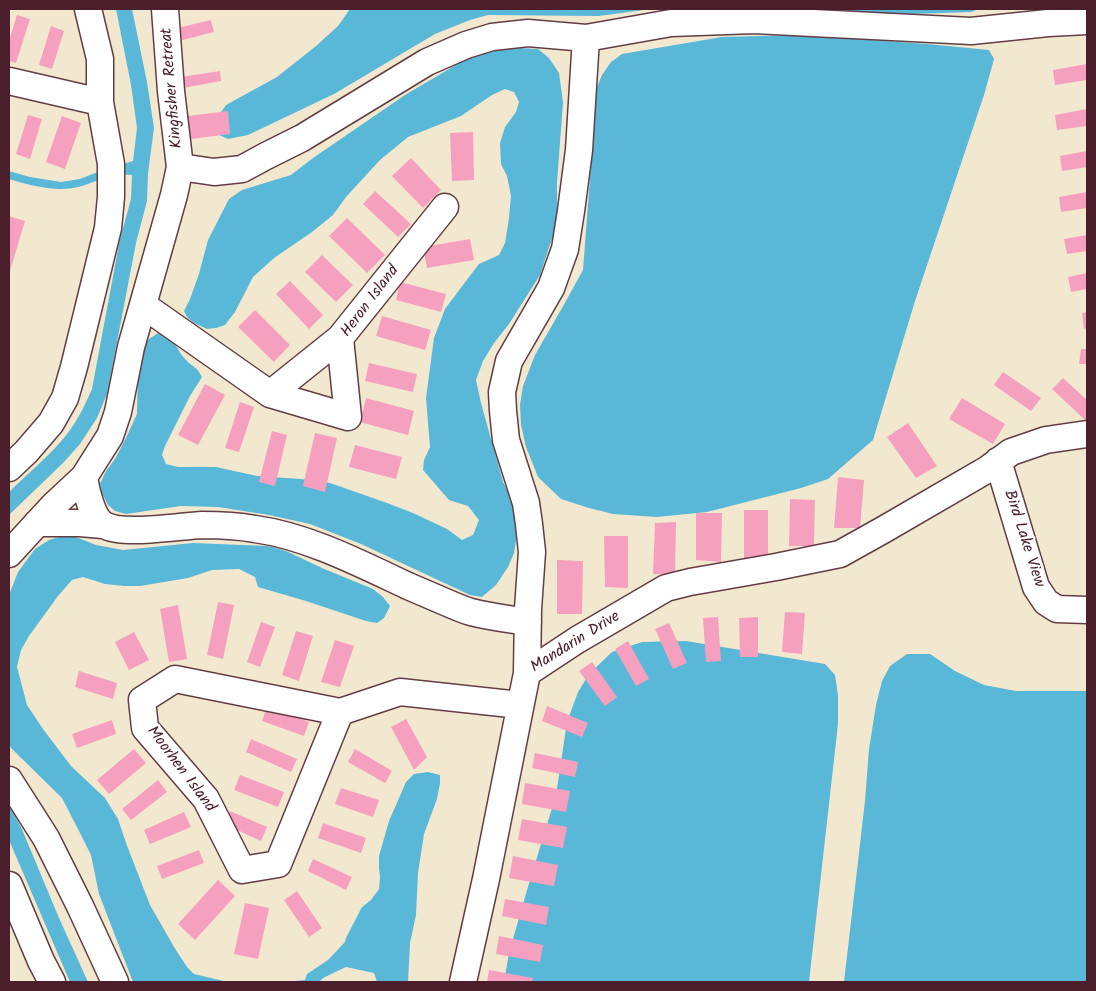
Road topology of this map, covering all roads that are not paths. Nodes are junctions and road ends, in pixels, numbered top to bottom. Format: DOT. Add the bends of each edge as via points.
graph roads {
  1 [pos="88,9"];
  2 [pos="165,9"];
  3 [pos="1071,17"];
  4 [pos="586,38"];
  5 [pos="9,81"];
  6 [pos="100,102"];
  7 [pos="180,167"];
  8 [pos="445,207"];
  9 [pos="143,305"];
  10 [pos="340,338"];
  11 [pos="270,394"];
  12 [pos="1087,434"];
  13 [pos="14,453"];
  14 [pos="998,462"];
  15 [pos="84,477"];
  16 [pos="37,523"];
  17 [pos="103,525"];
  18 [pos="9,554"];
  19 [pos="1087,610"];
  20 [pos="528,622"];
  21 [pos="526,673"];
  22 [pos="520,705"];
  23 [pos="340,712"];
  24 [pos="9,780"];
  25 [pos="9,886"];
  26 [pos="52,982"];
  27 [pos="115,982"];
  28 [pos="463,982"];
  1 -- 6 [label="street" via="100,59"];
  2 -- 7 [label="street, Kingfisher Retreat"];
  3 -- 4 [label="street" via="971,31 754,20 671,23"];
  4 -- 7 [label="street" via="528,34 492,37 466,45 427,62 310,133 242,169 214,172"];
  4 -- 20 [label="street" via="579,150 565,249 551,288 509,362 502,392 506,440 526,503 529,524 532,552"];
  5 -- 6 [label="street"];
  6 -- 13 [label="street" via="111,173 108,228 74,367 65,398 51,423"];
  7 -- 9 [label="street, Kingfisher Retreat"];
  8 -- 10 [label="street, Heron Island"];
  9 -- 11 [label="street, Heron Island"];
  9 -- 15 [label="street, Kingfisher Retreat" via="110,436"];
  10 -- 11 [label="street"];
  10 -- 11 [label="street, Heron Island" via="348,417"];
  12 -- 14 [label="street" via="1046,440 1012,452"];
  14 -- 19 [label="street, Bird Lake View" via="1036,587 1046,602 1057,609"];
  14 -- 21 [label="street, Mandarin Drive" via="840,554 666,588"];
  15 -- 16 [label="street, Kingfisher Retreat"];
  15 -- 17 [label="street" via="88,498"];
  16 -- 17 [label="street"];
  16 -- 18 [label="street, Kingfisher Retreat"];
  17 -- 20 [label="street" via="121,530 202,525 258,529 301,540 354,560 470,612"];
  20 -- 21 [label="street"];
  21 -- 22 [label="street, Mandarin Drive"];
  22 -- 23 [label="street, Moorhen Island" via="400,692"];
  22 -- 28 [label="street, Mandarin Drive"];
  23 -- 23 [label="street, Moorhen Island" via="278,864 242,870 206,799 145,728 142,700 176,679"];
  24 -- 27 [label="street" via="46,838"];
  25 -- 26 [label="street"];
}
